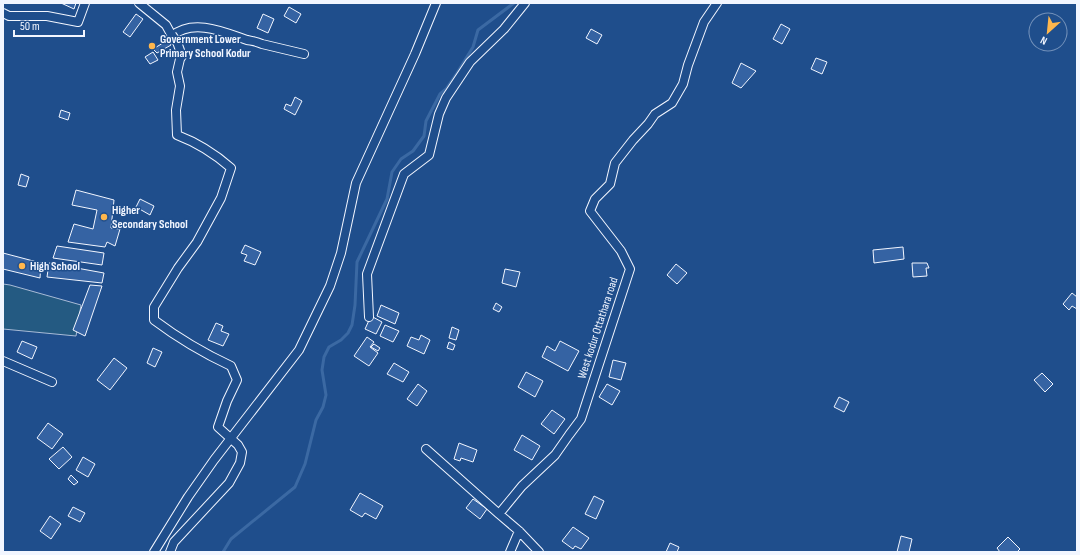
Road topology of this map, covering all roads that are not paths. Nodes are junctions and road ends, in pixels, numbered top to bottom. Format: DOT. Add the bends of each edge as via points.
graph roads {
  1 [pos="85,3"];
  2 [pos="139,3"];
  3 [pos="436,3"];
  4 [pos="525,3"];
  5 [pos="716,3"];
  6 [pos="3,13"];
  7 [pos="173,37"];
  8 [pos="304,54"];
  9 [pos="369,317"];
  10 [pos="3,361"];
  11 [pos="52,382"];
  12 [pos="230,438"];
  13 [pos="426,448"];
  14 [pos="499,514"];
  15 [pos="519,531"];
  16 [pos="154,552"];
  17 [pos="170,552"];
  18 [pos="510,552"];
  19 [pos="539,552"];
  1 -- 6 [label="street" via="78,22 47,16 9,16"];
  2 -- 7 [label="street" via="166,25"];
  3 -- 12 [label="street" via="356,183 330,286 299,350"];
  4 -- 9 [label="street" via="504,29 470,62 438,114 429,155 404,174 367,274"];
  5 -- 14 [label="street, West kodur Ottathara road" via="704,22 683,84 672,103 655,114 615,163 610,184 595,199 590,211 622,251 630,269 584,412 555,455 522,486"];
  7 -- 8 [label="street" via="184,28 206,28"];
  7 -- 12 [label="street" via="182,56 177,72 180,86 176,110 177,134 215,154 231,168 218,204 197,242 154,307 154,320 210,357 231,366 237,380 218,427"];
  10 -- 11 [label="street"];
  12 -- 16 [label="street" via="188,497"];
  12 -- 17 [label="street" via="242,452 236,473 221,494 174,542"];
  13 -- 14 [label="street"];
  14 -- 15 [label="street"];
  15 -- 18 [label="street"];
  15 -- 19 [label="street"];
}
